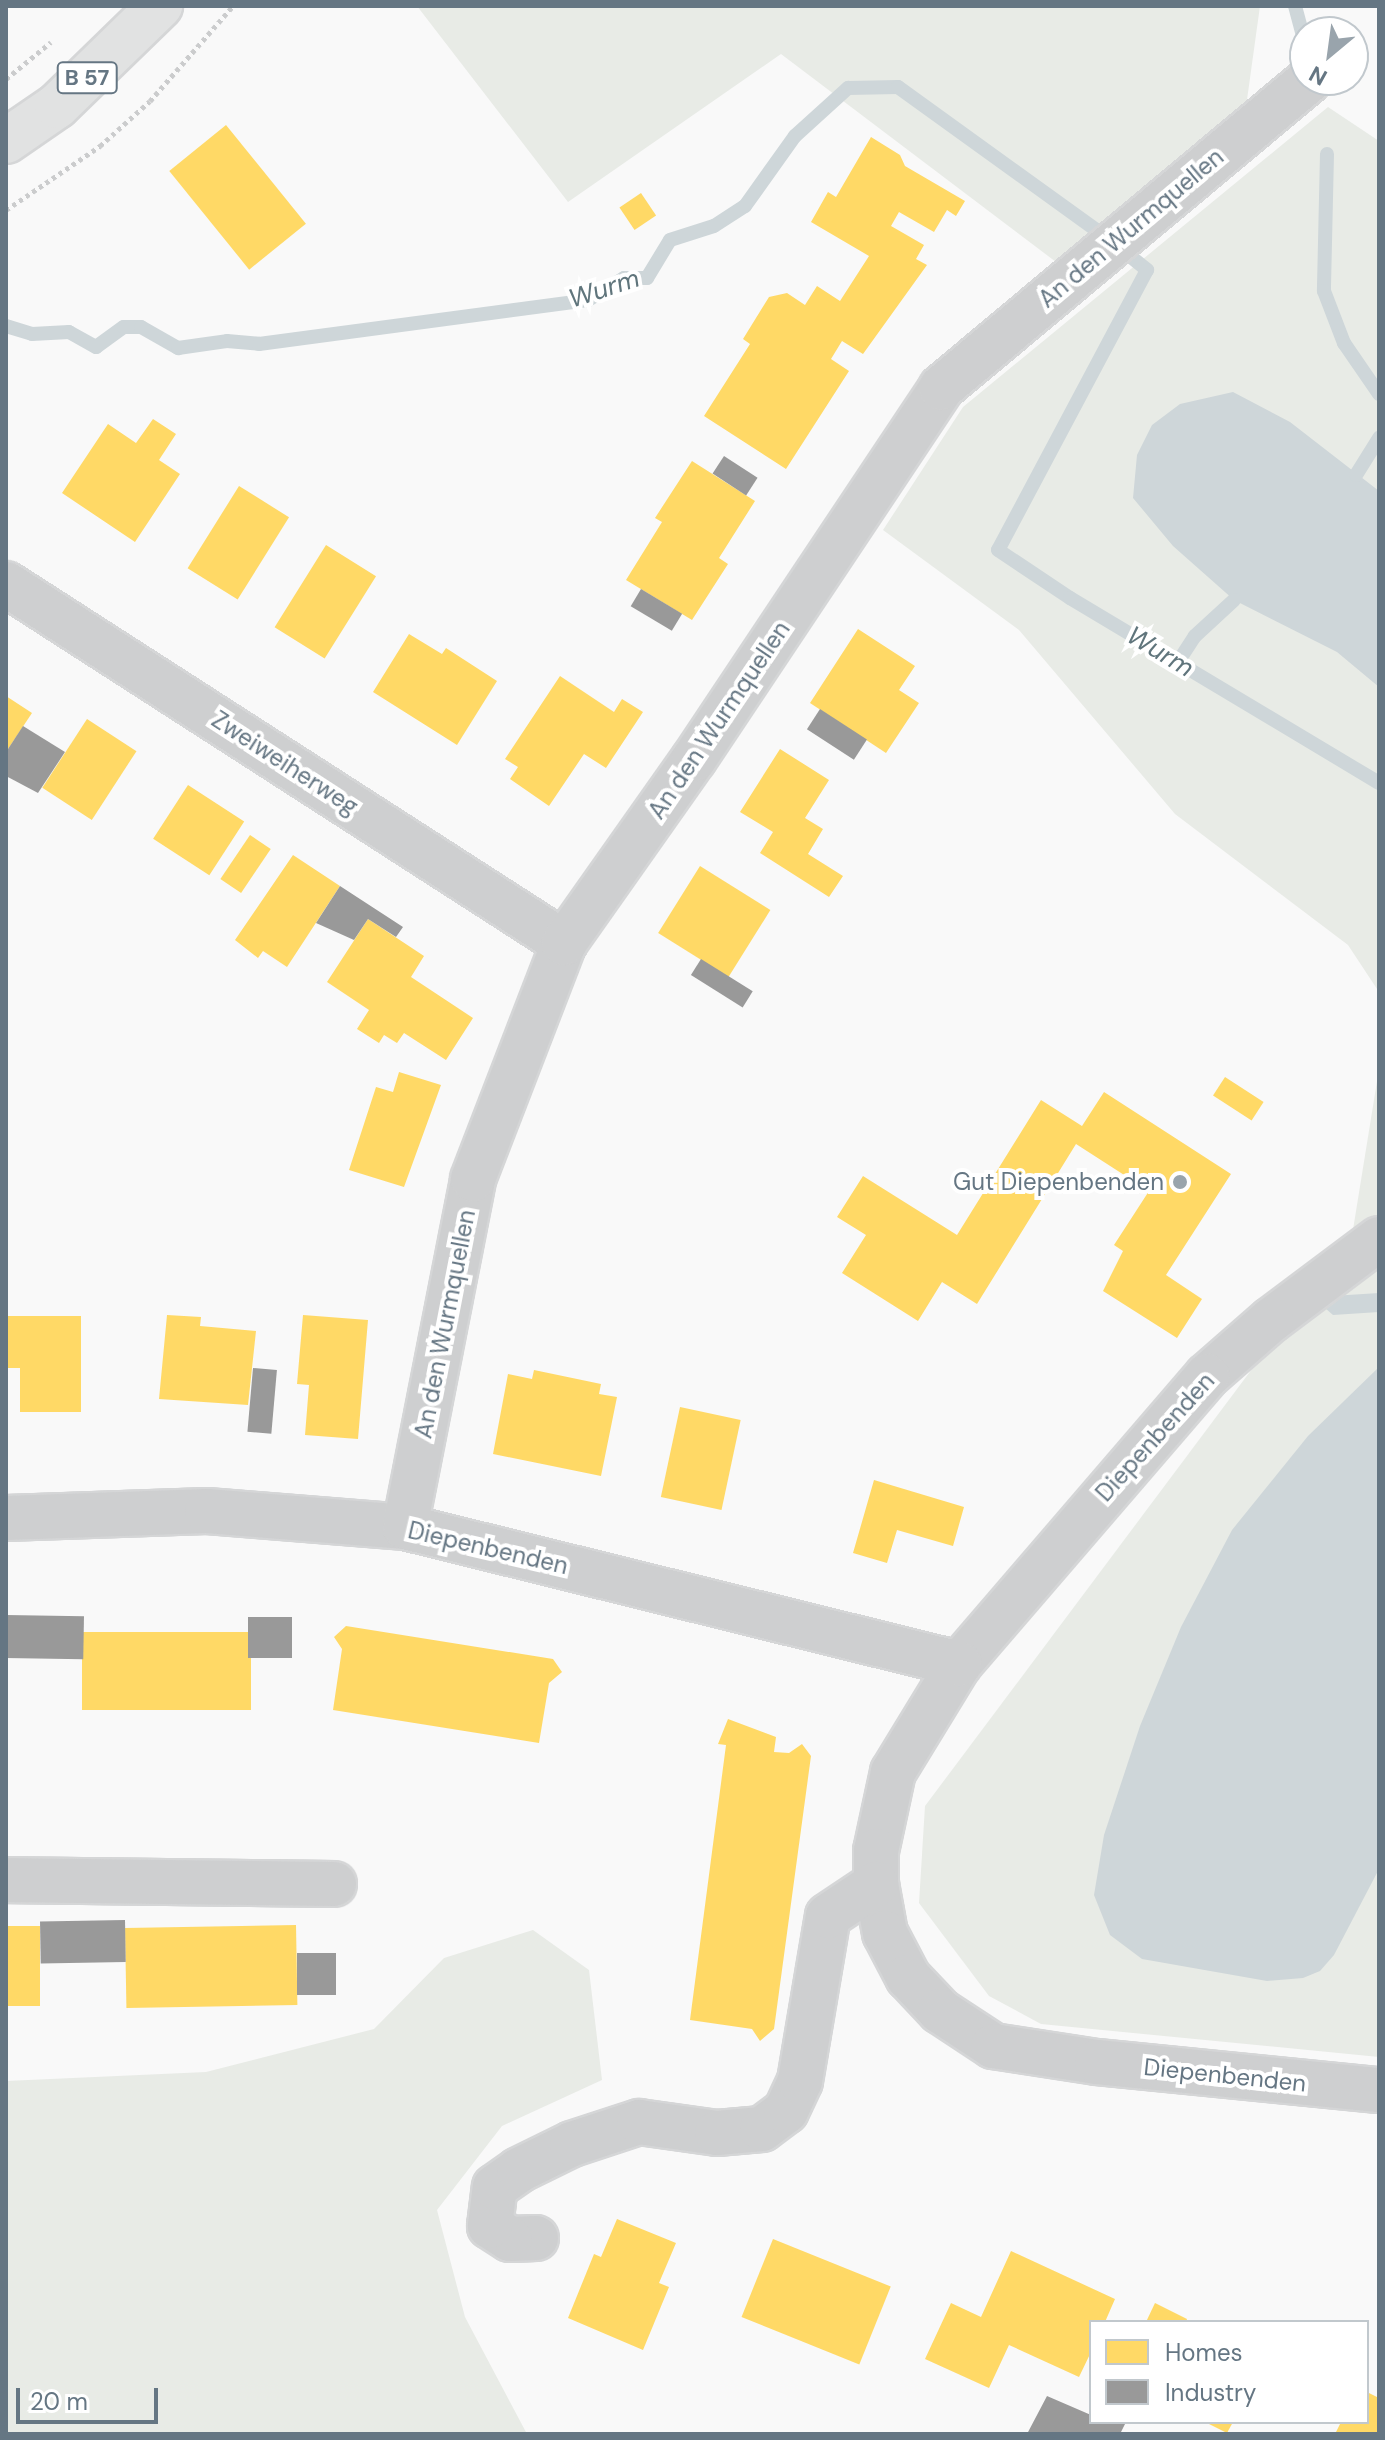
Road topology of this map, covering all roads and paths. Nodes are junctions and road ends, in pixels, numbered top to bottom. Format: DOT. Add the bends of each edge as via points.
graph roads {
  1 [pos="160,6"];
  2 [pos="233,6"];
  3 [pos="63,33"];
  4 [pos="6,79"];
  5 [pos="1290,96"];
  6 [pos="6,141"];
  7 [pos="6,210"];
  8 [pos="6,584"];
  9 [pos="564,943"];
  10 [pos="1379,1239"];
  11 [pos="6,1518"];
  12 [pos="405,1527"];
  13 [pos="959,1664"];
  14 [pos="6,1880"];
  15 [pos="334,1884"];
  16 [pos="876,1884"];
  17 [pos="1379,2090"];
  18 [pos="536,2238"];
  1 -- 6 [label="main road, B 57" via="57,106"];
  2 -- 7 [label="path" via="150,101 100,146"];
  3 -- 4 [label="path"];
  5 -- 9 [label="street, An den Wurmquellen" via="941,388 694,759"];
  8 -- 9 [label="street, Zweiweiherweg"];
  9 -- 12 [label="street, An den Wurmquellen" via="473,1179"];
  10 -- 13 [label="street, Diepenbenden" via="1207,1376"];
  11 -- 12 [label="street, Diepenbenden" via="207,1511"];
  12 -- 13 [label="street, Diepenbenden"];
  13 -- 16 [label="street, Diepenbenden" via="893,1772 876,1851"];
  14 -- 15 [label="street"];
  16 -- 17 [label="street, Diepenbenden" via="885,1933 908,1977 940,2011 993,2046 1097,2062"];
  16 -- 18 [label="street" via="828,1916 800,2081 786,2111 762,2129 717,2133 639,2122 572,2144 519,2170 495,2187 490,2226 510,2239"];
}
